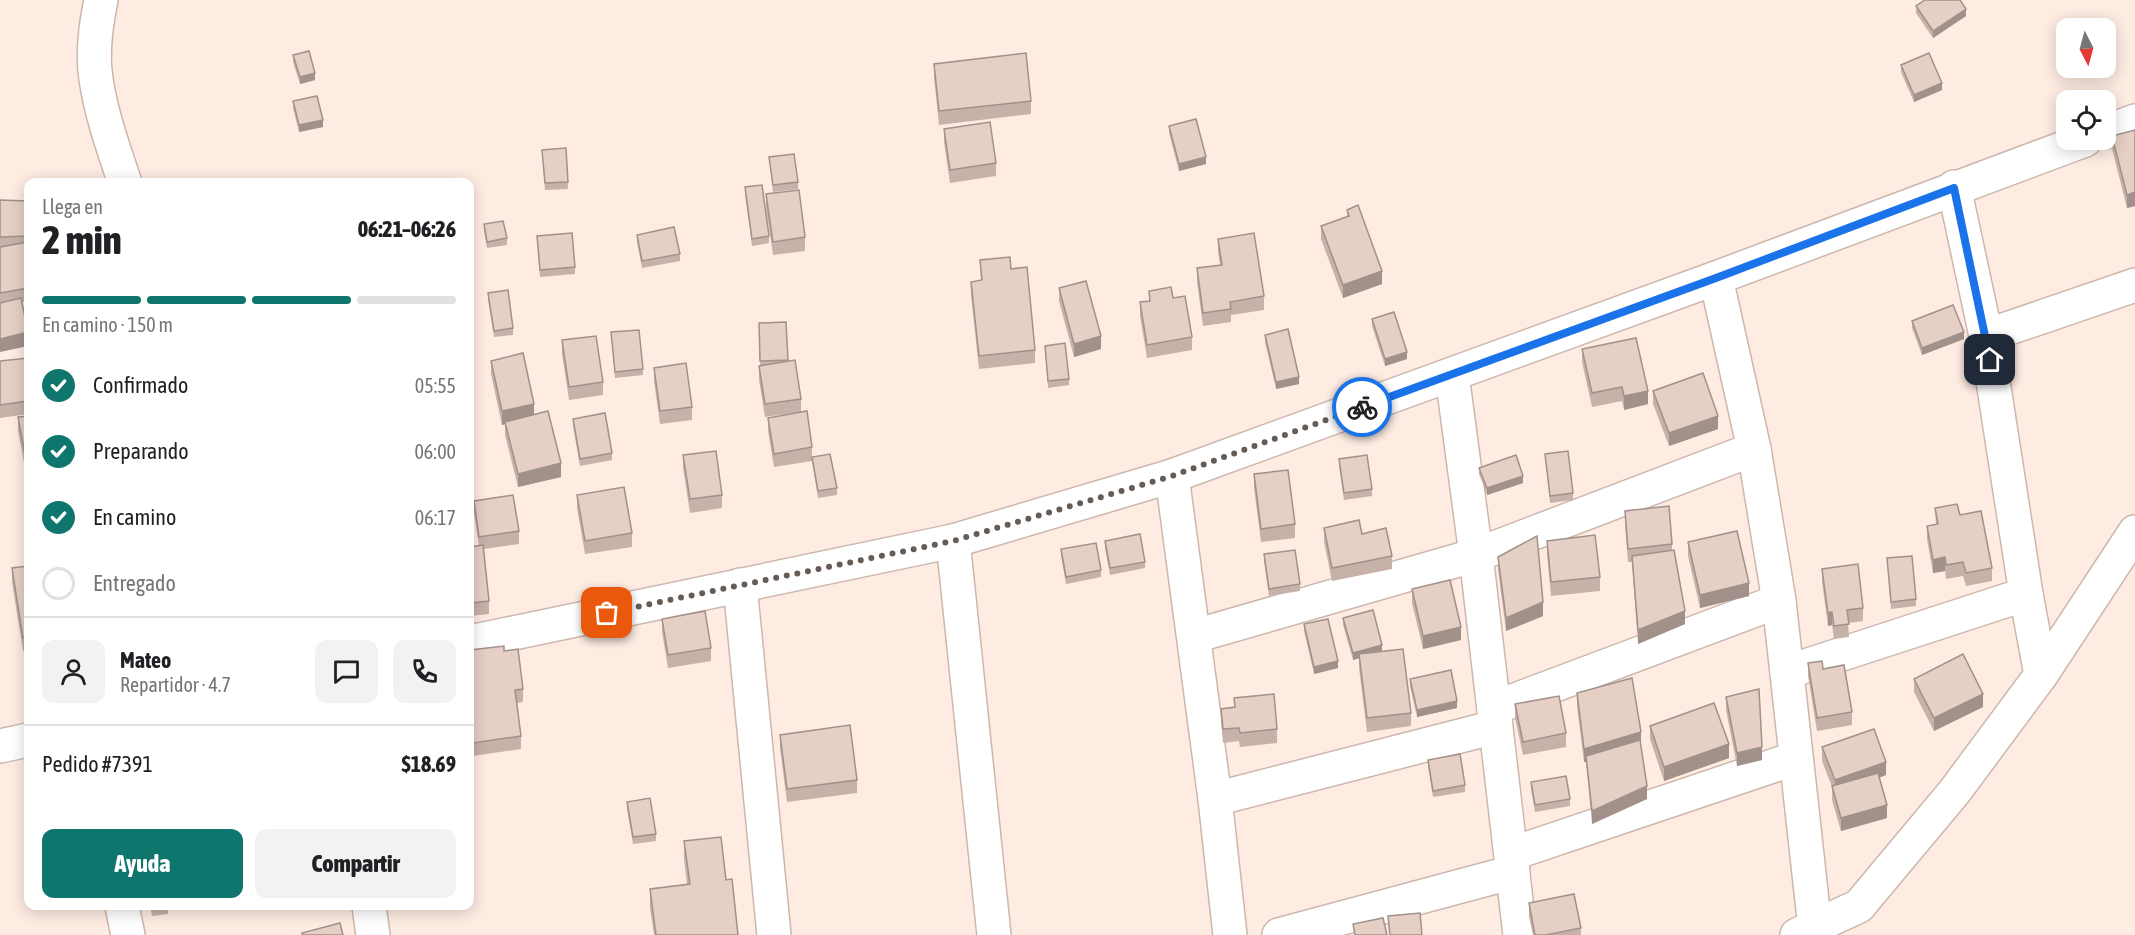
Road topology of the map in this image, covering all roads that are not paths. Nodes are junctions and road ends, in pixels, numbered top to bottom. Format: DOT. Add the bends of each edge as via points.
graph roads {
  1 [pos="101,0"];
  2 [pos="2135,121"];
  3 [pos="2116,128"];
  4 [pos="2058,150"];
  5 [pos="123,178"];
  6 [pos="1954,188"];
  7 [pos="1716,278"];
  8 [pos="2135,285"];
  9 [pos="1986,336"];
  10 [pos="1452,375"];
  11 [pos="1754,449"];
  12 [pos="1172,476"];
  13 [pos="2135,532"];
  14 [pos="953,541"];
  15 [pos="1476,555"];
  16 [pos="740,585"];
  17 [pos="2026,594"];
  18 [pos="1779,601"];
  19 [pos="1195,636"];
  20 [pos="474,641"];
  21 [pos="1786,672"];
  22 [pos="2041,675"];
  23 [pos="1495,717"];
  24 [pos="24,741"];
  25 [pos="0,746"];
  26 [pos="1796,758"];
  27 [pos="1215,799"];
  28 [pos="1512,863"];
  29 [pos="123,910"];
  30 [pos="370,910"];
  31 [pos="1806,931"];
  32 [pos="128,935"];
  33 [pos="374,935"];
  34 [pos="774,935"];
  35 [pos="994,935"];
  36 [pos="1230,935"];
  37 [pos="1279,935"];
  38 [pos="1520,935"];
  1 -- 5 [label="street" via="95,78"];
  2 -- 3 [label="street"];
  4 -- 6 [label="street"];
  6 -- 7 [label="street"];
  6 -- 9 [label="street"];
  7 -- 10 [label="street"];
  7 -- 11 [label="street"];
  8 -- 9 [label="street"];
  9 -- 17 [label="street"];
  10 -- 12 [label="street"];
  10 -- 15 [label="street"];
  11 -- 15 [label="street"];
  11 -- 18 [label="street"];
  12 -- 14 [label="street"];
  12 -- 19 [label="street"];
  13 -- 22 [label="street"];
  14 -- 16 [label="street"];
  14 -- 35 [label="street"];
  15 -- 19 [label="street"];
  15 -- 23 [label="street"];
  16 -- 20 [label="street"];
  16 -- 34 [label="street"];
  17 -- 21 [label="street"];
  17 -- 22 [label="street"];
  18 -- 21 [label="street"];
  18 -- 23 [label="street"];
  19 -- 27 [label="street"];
  21 -- 26 [label="street"];
  22 -- 31 [label="street" via="1955,791 1859,906"];
  23 -- 27 [label="street"];
  23 -- 28 [label="street"];
  24 -- 25 [label="street"];
  26 -- 28 [label="street"];
  26 -- 31 [label="street"];
  27 -- 36 [label="street"];
  28 -- 37 [label="street"];
  28 -- 38 [label="street"];
  29 -- 32 [label="street"];
  30 -- 33 [label="street"];
}
